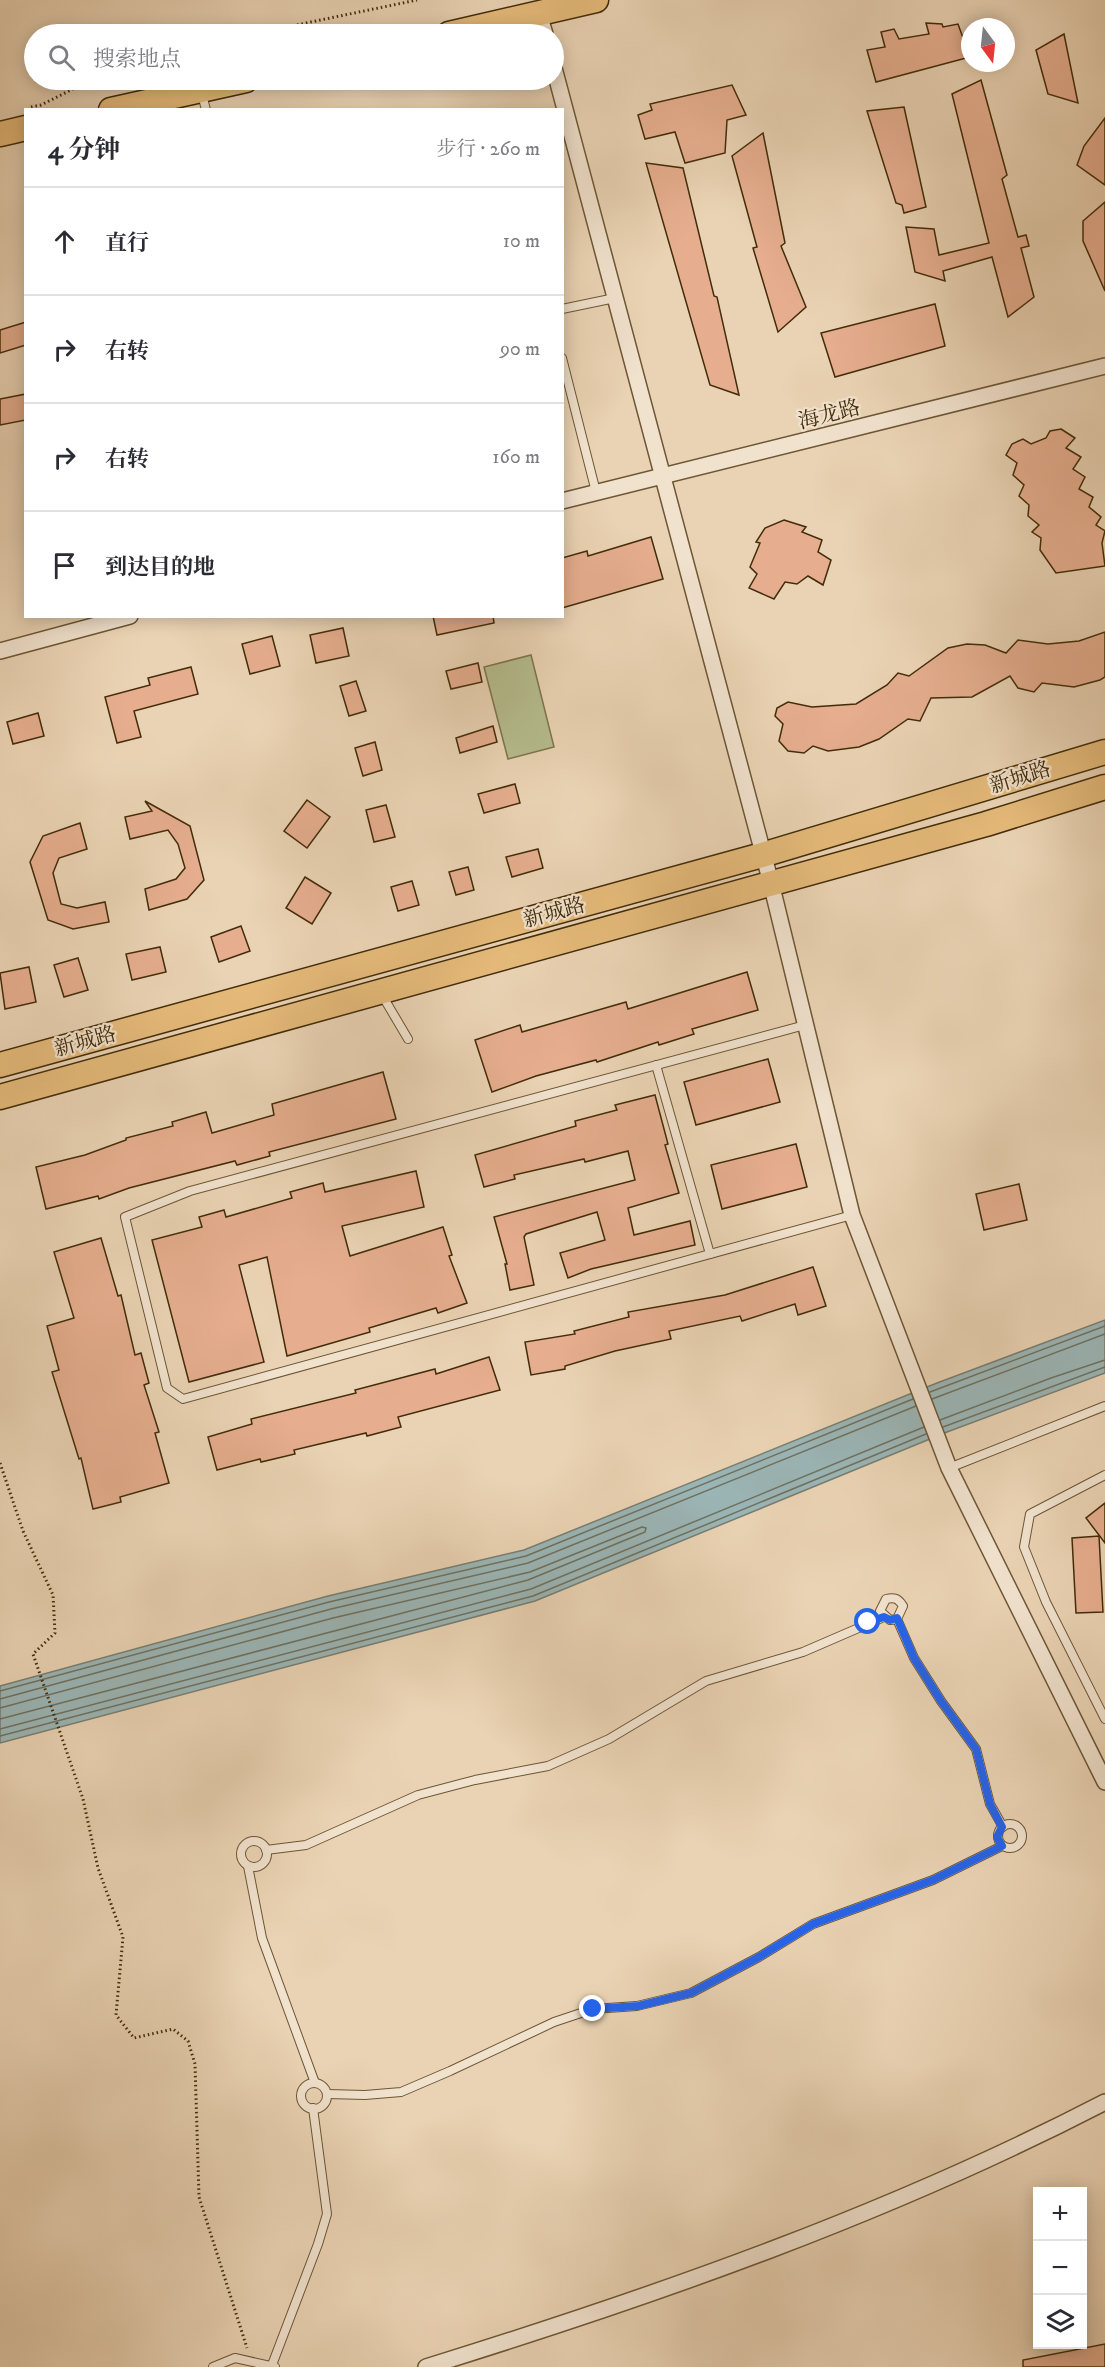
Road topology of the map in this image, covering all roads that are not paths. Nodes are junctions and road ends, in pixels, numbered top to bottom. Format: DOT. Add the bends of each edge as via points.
graph roads {
  1 [pos="596,0"];
  2 [pos="542,24"];
  3 [pos="224,90"];
  4 [pos="559,90"];
  5 [pos="203,100"];
  6 [pos="129,108"];
  7 [pos="563,108"];
  8 [pos="564,112"];
  9 [pos="24,128"];
  10 [pos="0,134"];
  11 [pos="615,298"];
  12 [pos="564,309"];
  13 [pos="564,366"];
  14 [pos="1105,366"];
  15 [pos="661,478"];
  16 [pos="597,492"];
  17 [pos="564,500"];
  18 [pos="123,618"];
  19 [pos="0,651"];
  20 [pos="1105,752"];
  21 [pos="1105,788"];
  22 [pos="762,855"];
  23 [pos="771,883"];
  24 [pos="380,992"];
  25 [pos="805,1025"];
  26 [pos="408,1039"];
  27 [pos="0,1065"];
  28 [pos="656,1065"];
  29 [pos="0,1097"];
  30 [pos="852,1215"];
  31 [pos="710,1254"];
  32 [pos="1105,1406"];
  33 [pos="949,1468"];
  34 [pos="1105,1475"];
  35 [pos="884,1617"];
  36 [pos="897,1618"];
  37 [pos="1105,1719"];
  38 [pos="1105,1782"];
  39 [pos="1002,1827"];
  40 [pos="1002,1846"];
  41 [pos="266,1850"];
  42 [pos="248,1866"];
  43 [pos="315,2083"];
  44 [pos="327,2094"];
  45 [pos="1105,2102"];
  46 [pos="313,2108"];
  47 [pos="274,2366"];
  48 [pos="213,2367"];
  49 [pos="426,2367"];
  1 -- 2 [label="main road"];
  3 -- 5 [label="main road"];
  4 -- 7 [label="street"];
  5 -- 6 [label="main road"];
  8 -- 11 [label="street"];
  9 -- 10 [label="main road"];
  11 -- 12 [label="lane"];
  11 -- 15 [label="street"];
  13 -- 16 [label="lane"];
  14 -- 15 [label="street, 海龙路"];
  15 -- 16 [label="street, 海龙路"];
  15 -- 22 [label="street"];
  16 -- 17 [label="street, 海龙路"];
  18 -- 19 [label="street"];
  20 -- 22 [label="main road, 新城路"];
  21 -- 23 [label="main road, 新城路"];
  22 -- 23 [label="street"];
  22 -- 27 [label="main road, 新城路"];
  23 -- 24 [label="main road, 新城路"];
  23 -- 25 [label="street"];
  24 -- 26 [label="lane"];
  24 -- 29 [label="main road, 新城路"];
  25 -- 28 [label="lane"];
  25 -- 30 [label="street"];
  28 -- 31 [label="lane"];
  28 -- 31 [label="lane" via="190,1191 125,1217 167,1388 183,1399"];
  30 -- 31 [label="lane"];
  30 -- 33 [label="street"];
  32 -- 33 [label="lane"];
  33 -- 38 [label="street"];
  34 -- 37 [label="lane" via="1030,1514 1024,1547 1046,1602"];
  35 -- 36 [label="lane"];
  35 -- 36 [label="lane" via="881,1604 892,1597 903,1606"];
  35 -- 41 [label="lane" via="803,1652 706,1681 609,1739 548,1766 418,1795 306,1845"];
  36 -- 39 [label="lane" via="914,1658 976,1749 990,1804"];
  39 -- 40 [label="lane" via="997,1837"];
  39 -- 40 [label="lane" via="1018,1826 1022,1835 1020,1844 1011,1849"];
  40 -- 44 [label="lane" via="933,1880 813,1924 691,1993 638,2006 593,2009 554,2022 401,2092"];
  41 -- 42 [label="lane" via="262,1864"];
  41 -- 42 [label="lane" via="256,1841 243,1846 240,1853"];
  42 -- 43 [label="lane" via="262,1938"];
  43 -- 44 [label="lane" via="323,2086"];
  43 -- 46 [label="lane" via="306,2085 301,2093 302,2102"];
  44 -- 46 [label="lane" via="325,2103"];
  45 -- 49 [label="street" via="1026,2143 807,2237"];
  46 -- 47 [label="lane" via="327,2214"];
  47 -- 48 [label="lane" via="235,2358"];
}
